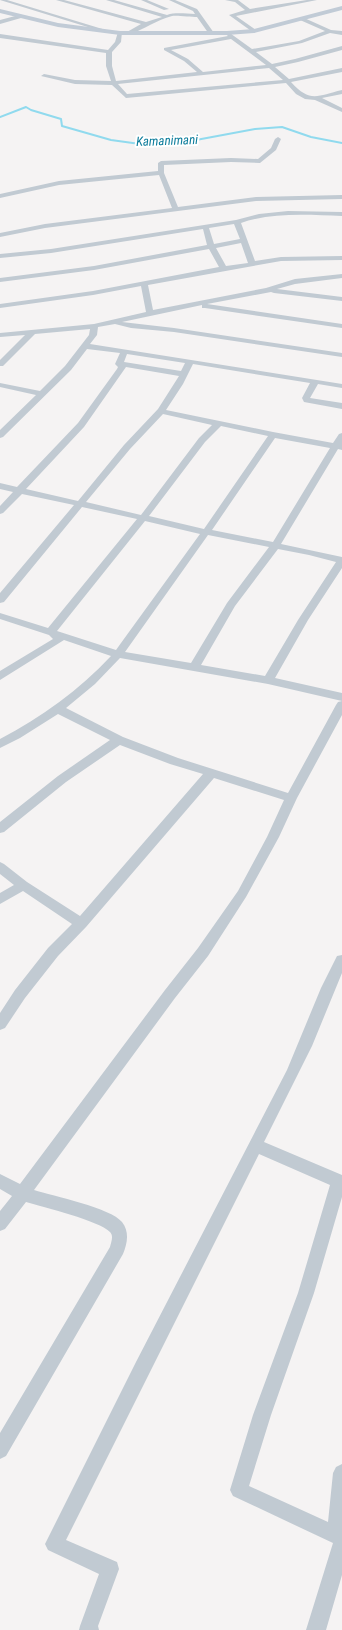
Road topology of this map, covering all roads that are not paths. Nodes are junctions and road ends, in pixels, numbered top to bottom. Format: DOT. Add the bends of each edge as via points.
graph roads {
  1 [pos="2,0"];
  2 [pos="58,0"];
  3 [pos="108,0"];
  4 [pos="143,0"];
  5 [pos="171,0"];
  6 [pos="227,0"];
  7 [pos="315,0"];
  8 [pos="342,8"];
  9 [pos="0,11"];
  10 [pos="249,11"];
  11 [pos="174,14"];
  12 [pos="199,15"];
  13 [pos="166,16"];
  14 [pos="19,17"];
  15 [pos="302,19"];
  16 [pos="0,22"];
  17 [pos="146,24"];
  18 [pos="106,31"];
  19 [pos="254,31"];
  20 [pos="330,31"];
  21 [pos="120,33"];
  22 [pos="129,33"];
  23 [pos="211,33"];
  24 [pos="342,33"];
  25 [pos="229,35"];
  26 [pos="0,36"];
  27 [pos="342,48"];
  28 [pos="252,51"];
  29 [pos="109,52"];
  30 [pos="270,66"];
  31 [pos="342,70"];
  32 [pos="201,73"];
  33 [pos="44,76"];
  34 [pos="288,81"];
  35 [pos="114,83"];
  36 [pos="342,92"];
  37 [pos="316,98"];
  38 [pos="342,110"];
  39 [pos="278,139"];
  40 [pos="161,173"];
  41 [pos="0,196"];
  42 [pos="342,197"];
  43 [pos="175,208"];
  44 [pos="342,214"];
  45 [pos="237,222"];
  46 [pos="205,226"];
  47 [pos="0,235"];
  48 [pos="243,241"];
  49 [pos="211,246"];
  50 [pos="0,256"];
  51 [pos="342,258"];
  52 [pos="252,264"];
  53 [pos="224,269"];
  54 [pos="342,276"];
  55 [pos="0,280"];
  56 [pos="144,284"];
  57 [pos="268,290"];
  58 [pos="342,299"];
  59 [pos="198,304"];
  60 [pos="0,306"];
  61 [pos="150,312"];
  62 [pos="114,322"];
  63 [pos="94,326"];
  64 [pos="342,326"];
  65 [pos="34,331"];
  66 [pos="0,335"];
  67 [pos="86,346"];
  68 [pos="125,351"];
  69 [pos="342,356"];
  70 [pos="190,362"];
  71 [pos="0,364"];
  72 [pos="119,364"];
  73 [pos="183,374"];
  74 [pos="315,382"];
  75 [pos="0,385"];
  76 [pos="342,386"];
  77 [pos="41,394"];
  78 [pos="342,406"];
  79 [pos="161,411"];
  80 [pos="218,424"];
  81 [pos="0,435"];
  82 [pos="273,435"];
  83 [pos="342,436"];
  84 [pos="339,446"];
  85 [pos="0,486"];
  86 [pos="20,490"];
  87 [pos="80,503"];
  88 [pos="0,511"];
  89 [pos="144,517"];
  90 [pos="206,532"];
  91 [pos="275,546"];
  92 [pos="342,560"];
  93 [pos="0,600"];
  94 [pos="0,616"];
  95 [pos="51,632"];
  96 [pos="117,654"];
  97 [pos="194,667"];
  98 [pos="0,676"];
  99 [pos="268,680"];
  100 [pos="342,697"];
  101 [pos="342,705"];
  102 [pos="58,709"];
  103 [pos="119,740"];
  104 [pos="0,744"];
  105 [pos="212,772"];
  106 [pos="291,798"];
  107 [pos="0,829"];
  108 [pos="0,867"];
  109 [pos="24,885"];
  110 [pos="0,899"];
  111 [pos="81,923"];
  112 [pos="342,960"];
  113 [pos="1,1020"];
  114 [pos="255,1145"];
  115 [pos="0,1181"];
  116 [pos="340,1182"];
  117 [pos="23,1194"];
  118 [pos="0,1224"];
  119 [pos="0,1450"];
  120 [pos="342,1473"];
  121 [pos="340,1526"];
  122 [pos="342,1538"];
  123 [pos="342,1545"];
  124 [pos="91,1629"];
  125 [pos="316,1630"];
  1 -- 18 [label="street"];
  2 -- 17 [label="street"];
  3 -- 13 [label="street"];
  4 -- 11 [label="street"];
  5 -- 12 [label="street" via="189,7"];
  6 -- 10 [label="street" via="236,2"];
  7 -- 10 [label="street"];
  8 -- 15 [label="street"];
  9 -- 14 [label="street"];
  10 -- 19 [label="street" via="232,15"];
  11 -- 12 [label="street"];
  11 -- 13 [label="street"];
  12 -- 23 [label="street"];
  13 -- 17 [label="street"];
  14 -- 16 [label="street"];
  14 -- 18 [label="street"];
  15 -- 19 [label="street"];
  15 -- 20 [label="street"];
  17 -- 22 [label="street"];
  18 -- 21 [label="street"];
  19 -- 25 [label="street"];
  20 -- 24 [label="street"];
  20 -- 28 [label="street" via="306,40"];
  21 -- 22 [label="street"];
  21 -- 29 [label="street" via="118,42"];
  22 -- 23 [label="street"];
  23 -- 25 [label="street"];
  25 -- 28 [label="street"];
  25 -- 32 [label="street" via="166,48"];
  26 -- 29 [label="street"];
  27 -- 30 [label="street"];
  28 -- 30 [label="street"];
  29 -- 35 [label="street" via="109,66"];
  30 -- 32 [label="street"];
  30 -- 34 [label="street"];
  31 -- 34 [label="street"];
  32 -- 35 [label="street"];
  33 -- 35 [label="street" via="75,82"];
  34 -- 35 [label="street" via="212,86 126,96"];
  34 -- 37 [label="street" via="298,93 307,98"];
  36 -- 37 [label="street"];
  37 -- 38 [label="street"];
  39 -- 40 [label="street" via="274,148 260,161 161,163"];
  40 -- 41 [label="street" via="52,185"];
  40 -- 43 [label="street"];
  42 -- 43 [label="street" via="256,199"];
  43 -- 47 [label="street" via="45,226"];
  44 -- 45 [label="street" via="247,217"];
  45 -- 46 [label="street"];
  45 -- 48 [label="street"];
  46 -- 49 [label="street"];
  46 -- 50 [label="street" via="51,251"];
  48 -- 49 [label="street"];
  48 -- 52 [label="street"];
  49 -- 53 [label="street"];
  49 -- 55 [label="street" via="94,268"];
  51 -- 52 [label="street" via="281,259"];
  52 -- 53 [label="street"];
  53 -- 56 [label="street"];
  54 -- 57 [label="street" via="296,282"];
  56 -- 60 [label="street"];
  56 -- 61 [label="street"];
  57 -- 58 [label="street"];
  57 -- 59 [label="street"];
  59 -- 61 [label="street"];
  59 -- 64 [label="street"];
  61 -- 62 [label="street"];
  62 -- 63 [label="street"];
  62 -- 69 [label="street"];
  63 -- 65 [label="street"];
  63 -- 67 [label="street" via="93,335"];
  65 -- 66 [label="street"];
  65 -- 71 [label="street"];
  67 -- 68 [label="street"];
  67 -- 77 [label="street"];
  68 -- 70 [label="street"];
  68 -- 72 [label="street"];
  70 -- 73 [label="street"];
  70 -- 74 [label="street"];
  72 -- 73 [label="street"];
  72 -- 86 [label="street" via="122,366 121,369 81,425"];
  73 -- 79 [label="street"];
  74 -- 76 [label="street"];
  74 -- 78 [label="street" via="307,400"];
  75 -- 77 [label="street"];
  77 -- 81 [label="street"];
  79 -- 80 [label="street"];
  79 -- 87 [label="street"];
  80 -- 82 [label="street"];
  80 -- 89 [label="street" via="194,450"];
  82 -- 84 [label="street"];
  82 -- 90 [label="street"];
  83 -- 84 [label="street"];
  84 -- 91 [label="street"];
  85 -- 86 [label="street"];
  86 -- 87 [label="street"];
  86 -- 88 [label="street"];
  87 -- 89 [label="street"];
  87 -- 93 [label="street"];
  89 -- 90 [label="street"];
  89 -- 95 [label="street"];
  90 -- 91 [label="street"];
  90 -- 96 [label="street"];
  91 -- 92 [label="street"];
  91 -- 97 [label="street" via="231,605"];
  92 -- 99 [label="street"];
  94 -- 95 [label="street"];
  95 -- 96 [label="street"];
  95 -- 98 [label="street" via="60,639"];
  96 -- 97 [label="street"];
  96 -- 102 [label="street"];
  97 -- 99 [label="street"];
  99 -- 100 [label="street"];
  101 -- 106 [label="street"];
  102 -- 103 [label="street"];
  102 -- 104 [label="street" via="27,731"];
  103 -- 105 [label="street"];
  103 -- 107 [label="street" via="62,779"];
  105 -- 106 [label="street"];
  105 -- 111 [label="street"];
  106 -- 117 [label="street" via="242,894 203,952"];
  108 -- 109 [label="street"];
  109 -- 110 [label="street"];
  109 -- 111 [label="street"];
  111 -- 113 [label="street" via="53,952"];
  112 -- 114 [label="street" via="330,982 303,1052"];
  114 -- 116 [label="street"];
  114 -- 124 [label="street" via="54,1544 110,1569"];
  115 -- 117 [label="street"];
  116 -- 122 [label="street" via="306,1293 262,1415 239,1490"];
  117 -- 118 [label="street"];
  117 -- 119 [label="street" via="103,1218 116,1227 120,1236 113,1256"];
  120 -- 121 [label="street"];
  123 -- 125 [label="street"];
}
